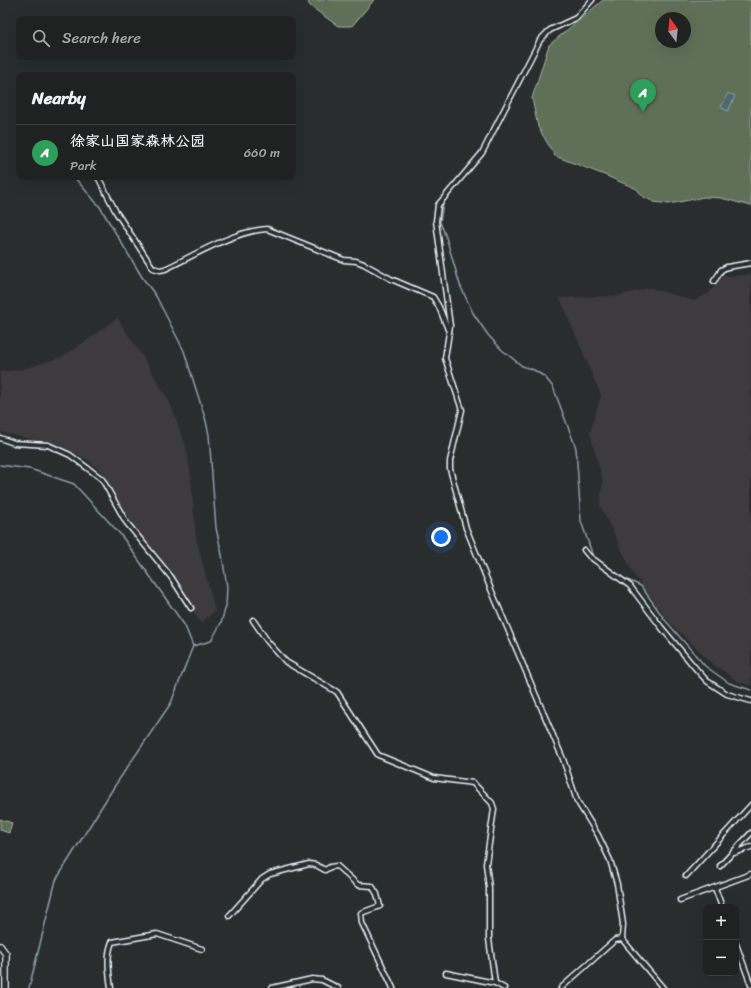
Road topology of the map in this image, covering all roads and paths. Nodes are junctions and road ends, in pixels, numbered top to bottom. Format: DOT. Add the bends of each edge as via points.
graph roads {
  1 [pos="592,0"];
  2 [pos="100,180"];
  3 [pos="751,263"];
  4 [pos="714,281"];
  5 [pos="449,333"];
  6 [pos="0,438"];
  7 [pos="584,550"];
  8 [pos="191,608"];
  9 [pos="253,620"];
  10 [pos="751,701"];
  11 [pos="751,805"];
  12 [pos="751,833"];
  13 [pos="751,847"];
  14 [pos="732,853"];
  15 [pos="720,866"];
  16 [pos="751,874"];
  17 [pos="686,876"];
  18 [pos="715,888"];
  19 [pos="680,900"];
  20 [pos="721,904"];
  21 [pos="229,916"];
  22 [pos="622,939"];
  23 [pos="0,946"];
  24 [pos="202,949"];
  25 [pos="739,952"];
  26 [pos="446,973"];
  27 [pos="495,983"];
  28 [pos="751,984"];
  29 [pos="6,988"];
  30 [pos="110,988"];
  31 [pos="272,988"];
  32 [pos="338,988"];
  33 [pos="393,988"];
  34 [pos="504,988"];
  35 [pos="561,988"];
  36 [pos="663,988"];
  1 -- 5 [label="street" via="576,18 550,30 540,40 482,153 438,204 436,221"];
  2 -- 5 [label="street" via="116,212 153,268 165,269 235,236 253,230 267,230 344,260 364,264 433,297"];
  3 -- 4 [label="street" via="720,270"];
  5 -- 22 [label="street" via="445,358 462,410 450,469 466,528 563,759 577,801 610,860 624,924"];
  6 -- 8 [label="street" via="14,443 48,446 70,455 102,479 126,522 171,577"];
  7 -- 10 [label="street" via="630,586 702,676 727,694"];
  9 -- 27 [label="street" via="286,662 337,692 378,756 434,778 473,783 492,802 494,809 486,864 489,939"];
  11 -- 17 [label="street"];
  12 -- 14 [label="street"];
  13 -- 14 [label="street"];
  14 -- 15 [label="street"];
  16 -- 18 [label="street"];
  18 -- 19 [label="street"];
  18 -- 20 [label="street"];
  21 -- 33 [label="street" via="262,879 270,874 309,864 325,870 337,866 358,885 372,886 377,894 380,906 362,913 362,923"];
  22 -- 35 [label="street" via="616,940"];
  22 -- 36 [label="street"];
  23 -- 29 [label="street" via="6,954"];
  24 -- 30 [label="street" via="158,934 112,942"];
  25 -- 28 [label="street"];
  26 -- 27 [label="street"];
  27 -- 34 [label="street"];
  31 -- 32 [label="street" via="312,979 322,980"];
}
